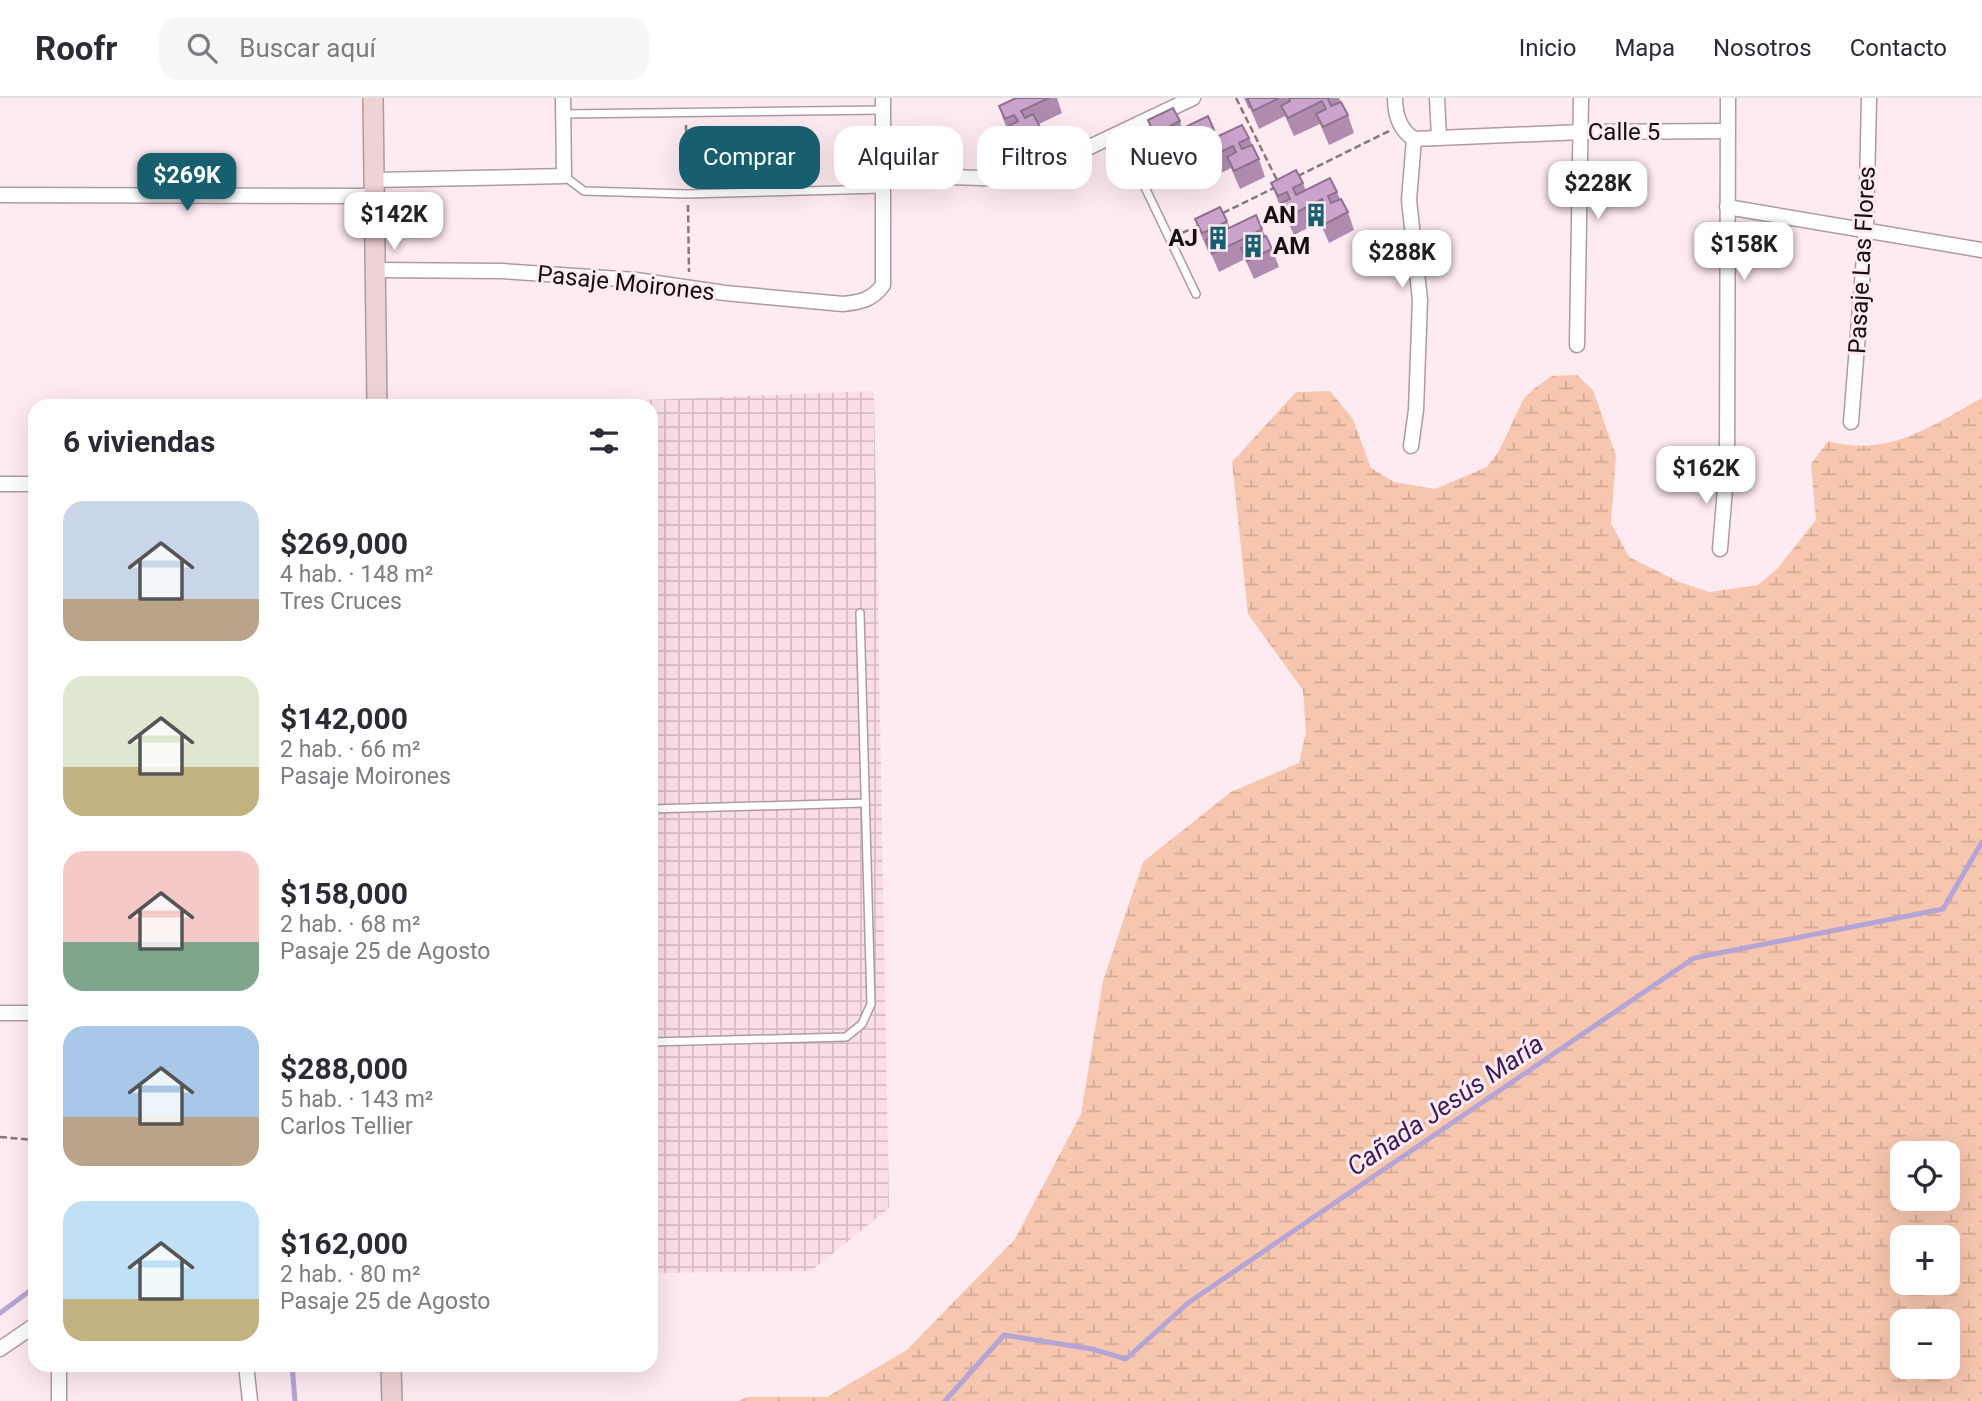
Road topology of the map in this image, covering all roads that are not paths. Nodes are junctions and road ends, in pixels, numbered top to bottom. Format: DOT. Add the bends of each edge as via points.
graph roads {
  1 [pos="373,98"];
  2 [pos="563,98"];
  3 [pos="1193,98"];
  4 [pos="1394,98"];
  5 [pos="1437,98"];
  6 [pos="1581,98"];
  7 [pos="1728,98"];
  8 [pos="1869,98"];
  9 [pos="883,104"];
  10 [pos="563,114"];
  11 [pos="883,126"];
  12 [pos="1135,126"];
  13 [pos="1726,131"];
  14 [pos="1583,132"];
  15 [pos="1439,137"];
  16 [pos="1414,139"];
  17 [pos="1106,140"];
  18 [pos="565,176"];
  19 [pos="963,180"];
  20 [pos="834,185"];
  21 [pos="374,188"];
  22 [pos="883,189"];
  23 [pos="1145,189"];
  24 [pos="0,194"];
  25 [pos="1727,207"];
  26 [pos="1866,232"];
  27 [pos="1982,250"];
  28 [pos="374,270"];
  29 [pos="1196,294"];
  30 [pos="1577,345"];
  31 [pos="377,399"];
  32 [pos="1851,422"];
  33 [pos="1411,446"];
  34 [pos="0,484"];
  35 [pos="28,484"];
  36 [pos="1720,549"];
  37 [pos="860,613"];
  38 [pos="865,803"];
  39 [pos="658,809"];
  40 [pos="0,1013"];
  41 [pos="28,1013"];
  42 [pos="658,1042"];
  43 [pos="28,1330"];
  44 [pos="0,1349"];
  45 [pos="59,1372"];
  46 [pos="247,1372"];
  47 [pos="391,1372"];
  48 [pos="59,1401"];
  49 [pos="250,1401"];
  50 [pos="392,1401"];
  1 -- 21 [label="main road"];
  2 -- 10 [label="street"];
  3 -- 12 [label="street"];
  4 -- 16 [label="street" via="1401,125"];
  5 -- 15 [label="street"];
  6 -- 14 [label="street"];
  7 -- 13 [label="street"];
  8 -- 26 [label="street, Pasaje Las Flores"];
  9 -- 10 [label="lane"];
  9 -- 11 [label="street"];
  10 -- 18 [label="street"];
  13 -- 14 [label="street, Calle 5"];
  13 -- 25 [label="street"];
  14 -- 15 [label="street, Calle 5"];
  14 -- 30 [label="street"];
  15 -- 16 [label="street, Calle 5"];
  16 -- 33 [label="street" via="1409,200 1420,300"];
  17 -- 19 [label="street" via="1013,179"];
  18 -- 20 [label="lane" via="584,191 687,194"];
  18 -- 21 [label="street"];
  21 -- 24 [label="street"];
  21 -- 28 [label="main road"];
  22 -- 28 [label="street, Pasaje Moirones" via="883,285 875,296 861,302 725,293 636,279"];
  23 -- 29 [label="lane"];
  25 -- 26 [label="street"];
  25 -- 36 [label="street" via="1727,464"];
  26 -- 27 [label="street"];
  26 -- 32 [label="street, Pasaje Las Flores"];
  28 -- 31 [label="main road"];
  34 -- 35 [label="street"];
  37 -- 38 [label="lane"];
  38 -- 39 [label="lane"];
  38 -- 42 [label="lane" via="871,1004 862,1024 846,1037"];
  40 -- 41 [label="street"];
  43 -- 44 [label="street"];
  45 -- 48 [label="street"];
  46 -- 49 [label="street"];
  47 -- 50 [label="main road"];
}
